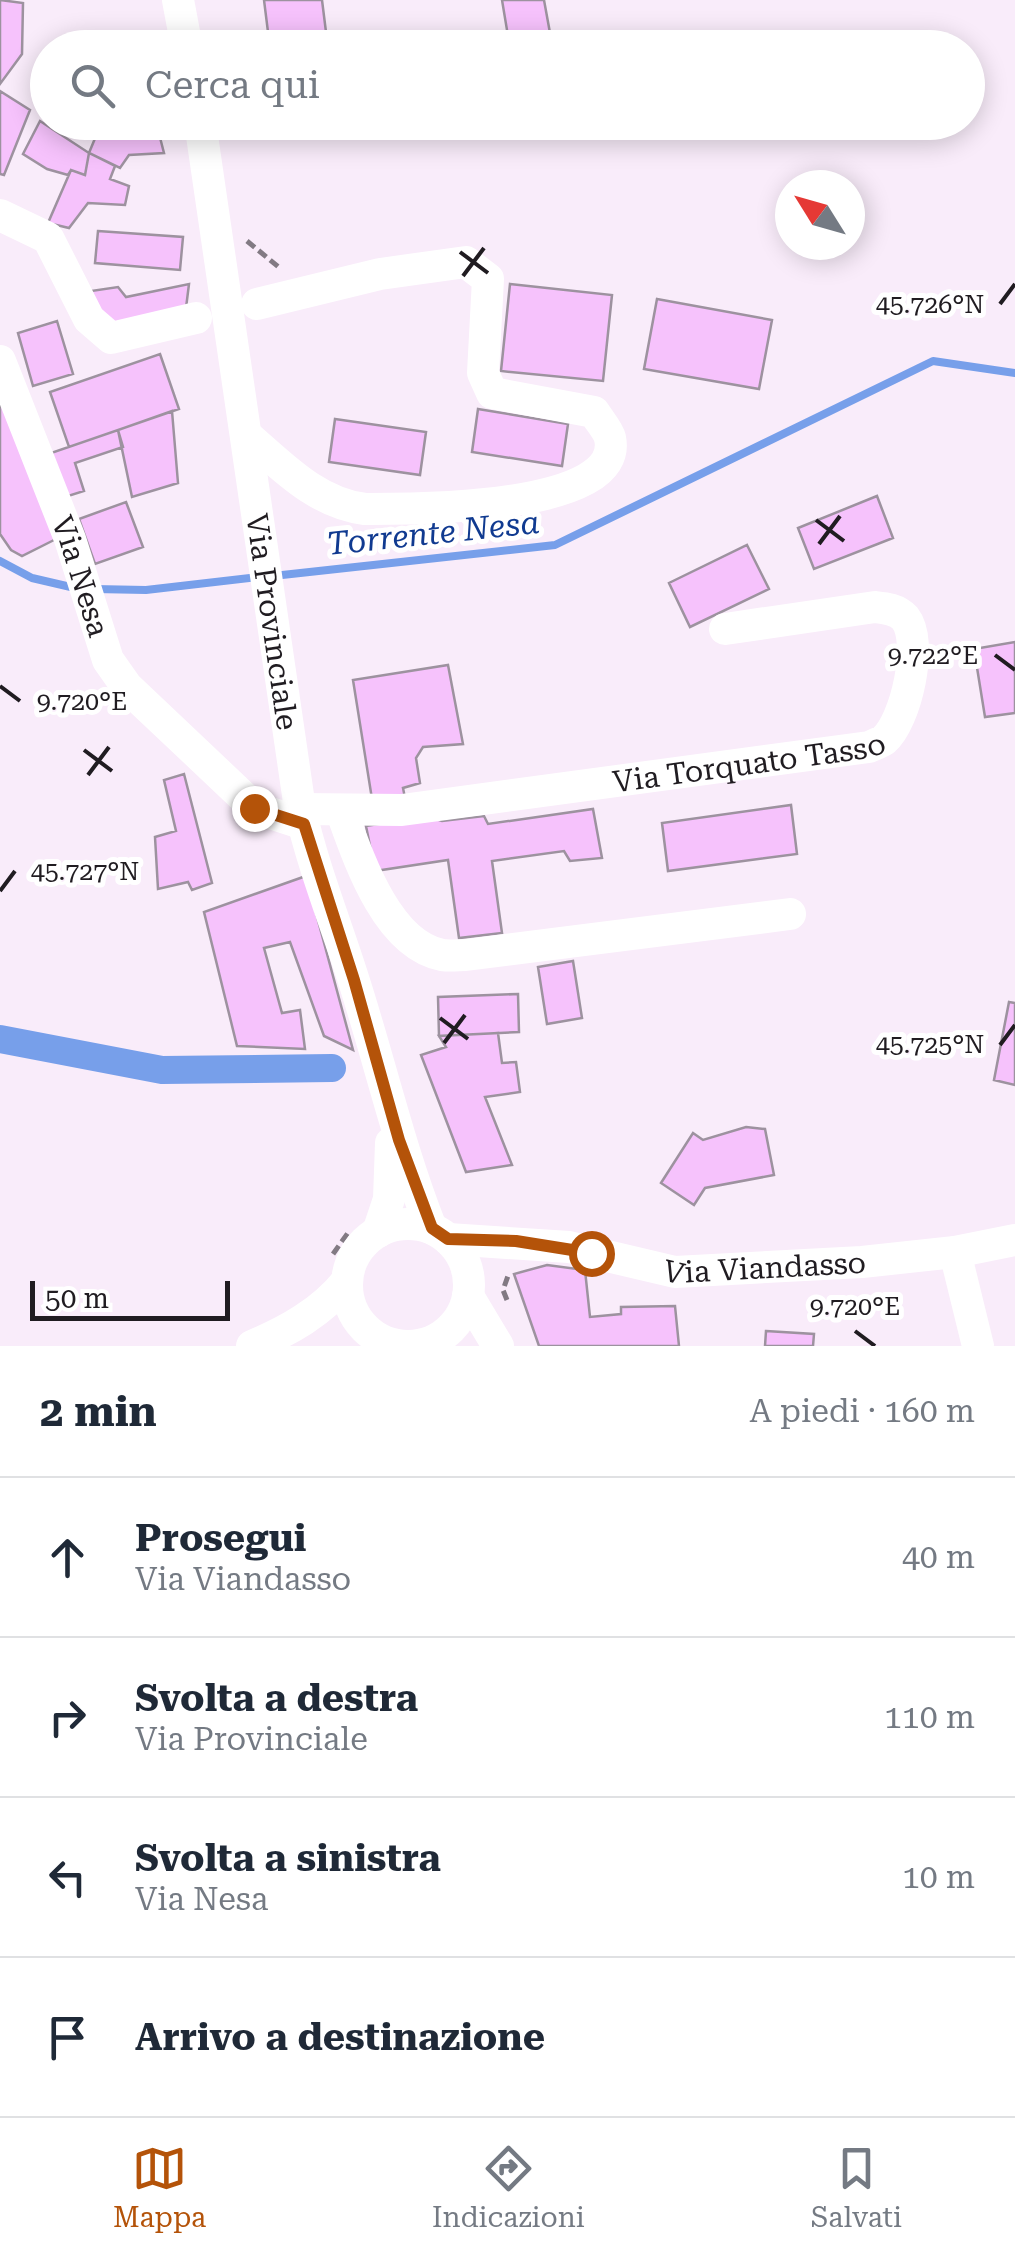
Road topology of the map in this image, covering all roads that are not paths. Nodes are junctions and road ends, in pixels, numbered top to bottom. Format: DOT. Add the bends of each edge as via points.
graph roads {
  1 [pos="178,0"];
  2 [pos="184,30"];
  3 [pos="203,140"];
  4 [pos="0,215"];
  5 [pos="257,304"];
  6 [pos="196,318"];
  7 [pos="0,360"];
  8 [pos="246,434"];
  9 [pos="725,629"];
  10 [pos="341,810"];
  11 [pos="302,816"];
  12 [pos="790,914"];
  13 [pos="390,1108"];
  14 [pos="378,1232"];
  15 [pos="440,1234"];
  16 [pos="1015,1240"];
  17 [pos="516,1241"];
  18 [pos="954,1252"];
  19 [pos="347,1281"];
  20 [pos="468,1283"];
  21 [pos="362,1326"];
  22 [pos="455,1341"];
  23 [pos="258,1344"];
  24 [pos="498,1346"];
  25 [pos="978,1346"];
  1 -- 2 [label="street"];
  3 -- 8 [label="street, Via Provinciale"];
  4 -- 6 [label="street" via="48,238 89,319 111,338"];
  5 -- 8 [label="street" via="380,274 466,262 488,279 483,373 492,393 594,412 610,438 607,464 571,487 525,500 366,509 300,482"];
  7 -- 11 [label="street, Via Nesa" via="77,558 108,660 254,808"];
  8 -- 11 [label="street, Via Provinciale"];
  9 -- 10 [label="street, Via Torquato Tasso" via="891,609 905,618 914,640 909,690 896,724 884,741 869,747 402,810"];
  10 -- 11 [label="street, Via Torquato Tasso"];
  10 -- 12 [label="street" via="396,928 440,954"];
  11 -- 13 [label="street, Via Provinciale"];
  13 -- 14 [label="street, Via Provinciale" via="391,1172"];
  13 -- 15 [label="street, Via Provinciale"];
  14 -- 15 [label="street" via="402,1224"];
  14 -- 19 [label="street" via="355,1255"];
  15 -- 17 [label="street, Via Viandasso"];
  15 -- 20 [label="street" via="460,1253"];
  16 -- 18 [label="street, Via Viandasso"];
  17 -- 18 [label="street, Via Viandasso" via="675,1272"];
  17 -- 20 [label="street"];
  18 -- 25 [label="street"];
  19 -- 21 [label="street"];
  19 -- 23 [label="street" via="320,1309"];
  20 -- 22 [label="street"];
  20 -- 24 [label="street"];
  21 -- 22 [label="street" via="400,1346"];
  21 -- 23 [label="street" via="339,1323"];
}
